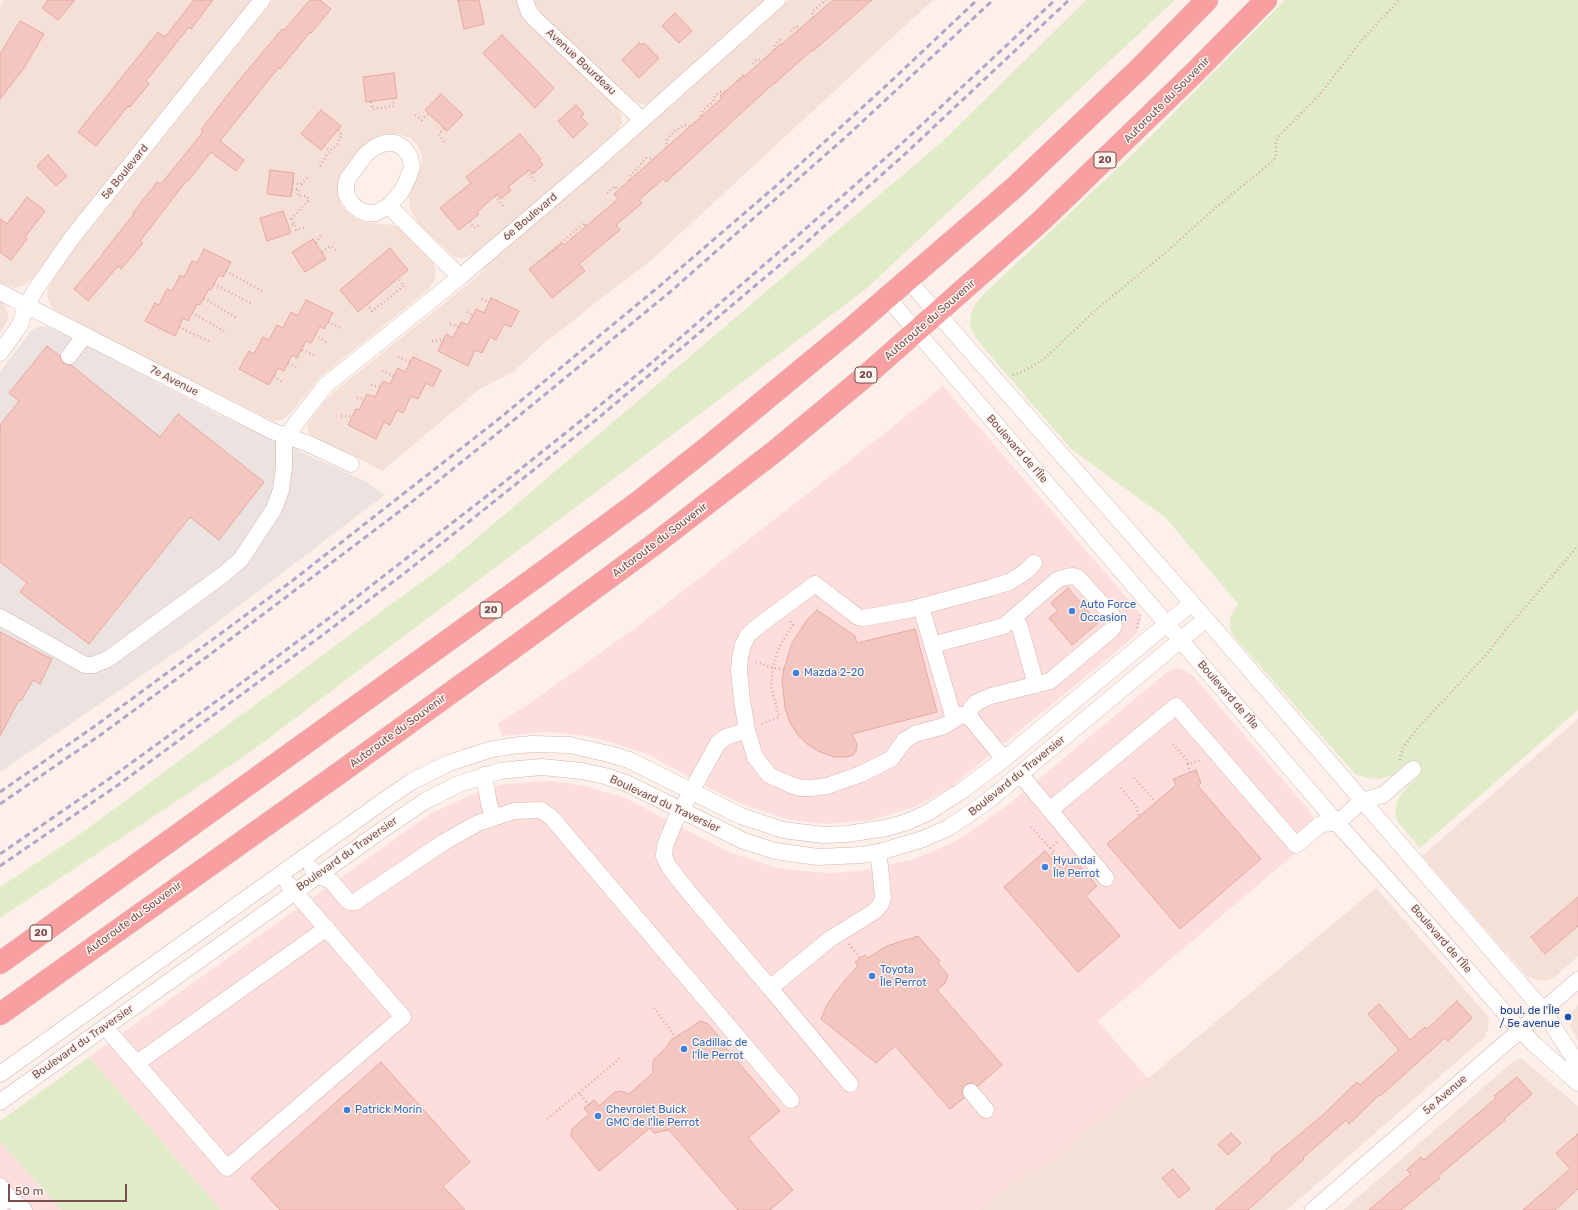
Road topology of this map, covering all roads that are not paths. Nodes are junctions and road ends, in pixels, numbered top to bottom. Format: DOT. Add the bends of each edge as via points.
graph roads {
  1 [pos="262,0"];
  2 [pos="526,0"];
  3 [pos="777,0"];
  4 [pos="1206,0"];
  5 [pos="1266,0"];
  6 [pos="642,120"];
  7 [pos="389,206"];
  8 [pos="460,276"];
  9 [pos="908,280"];
  10 [pos="0,292"];
  11 [pos="888,298"];
  12 [pos="26,306"];
  13 [pos="937,313"];
  14 [pos="916,332"];
  15 [pos="85,335"];
  16 [pos="0,353"];
  17 [pos="69,356"];
  18 [pos="287,437"];
  19 [pos="351,464"];
  20 [pos="1034,563"];
  21 [pos="1192,603"];
  22 [pos="921,607"];
  23 [pos="0,617"];
  24 [pos="1013,618"];
  25 [pos="1206,620"];
  26 [pos="1167,624"];
  27 [pos="1181,640"];
  28 [pos="932,645"];
  29 [pos="1036,685"];
  30 [pos="960,718"];
  31 [pos="751,728"];
  32 [pos="1004,759"];
  33 [pos="1410,772"];
  34 [pos="484,775"];
  35 [pos="1021,775"];
  36 [pos="692,791"];
  37 [pos="1362,801"];
  38 [pos="681,810"];
  39 [pos="1050,810"];
  40 [pos="494,817"];
  41 [pos="1337,823"];
  42 [pos="877,852"];
  43 [pos="303,858"];
  44 [pos="280,875"];
  45 [pos="317,876"];
  46 [pos="1106,878"];
  47 [pos="295,891"];
  48 [pos="327,928"];
  49 [pos="0,963"];
  50 [pos="1578,980"];
  51 [pos="770,988"];
  52 [pos="1543,1010"];
  53 [pos="0,1014"];
  54 [pos="105,1027"];
  55 [pos="1520,1030"];
  56 [pos="137,1063"];
  57 [pos="1578,1065"];
  58 [pos="0,1074"];
  59 [pos="1578,1083"];
  60 [pos="850,1084"];
  61 [pos="971,1092"];
  62 [pos="791,1100"];
  63 [pos="0,1102"];
  64 [pos="986,1110"];
  65 [pos="3,1196"];
  66 [pos="24,1210"];
  67 [pos="1313,1210"];
  1 -- 12 [label="street, 5e Boulevard" via="71,239"];
  2 -- 6 [label="street, Avenue Bourdeau" via="529,12 536,20"];
  3 -- 6 [label="street, 6e Boulevard"];
  4 -- 9 [label="highway, 20" via="1033,171"];
  5 -- 13 [label="highway, Autoroute du Souvenir / 20" via="1092,173"];
  6 -- 8 [label="street, 6e Boulevard"];
  7 -- 7 [label="street" via="376,213 359,210 346,194 346,184 350,174 366,154 385,143 395,143 404,148 410,157 412,167 400,192"];
  7 -- 8 [label="street"];
  8 -- 18 [label="street, 6e Boulevard" via="326,385"];
  9 -- 11 [label="highway, 20"];
  9 -- 13 [label="street"];
  10 -- 12 [label="street, 7e Avenue"];
  11 -- 14 [label="street, Boulevard de l'Île"];
  11 -- 49 [label="highway, 20" via="750,414 600,531"];
  12 -- 15 [label="street, 7e Avenue"];
  12 -- 16 [label="street, 5e Boulevard" via="20,325"];
  13 -- 14 [label="highway, Autoroute du Souvenir / 20"];
  13 -- 21 [label="street"];
  14 -- 26 [label="street, Boulevard de l'Île"];
  14 -- 53 [label="highway, Autoroute du Souvenir / 20" via="774,452 628,564"];
  15 -- 17 [label="street"];
  15 -- 18 [label="street, 7e Avenue"];
  18 -- 19 [label="street, 7e Avenue" via="309,444"];
  18 -- 23 [label="street" via="284,442 284,467 280,490 274,509 241,559 108,658 93,665 85,665"];
  20 -- 22 [label="street" via="1009,582"];
  21 -- 25 [label="street"];
  21 -- 26 [label="street, Boulevard du Traversier"];
  22 -- 28 [label="street"];
  22 -- 31 [label="street" via="858,617 815,584 757,626 743,645 739,671"];
  24 -- 28 [label="street" via="1004,626"];
  24 -- 29 [label="street" via="1021,630"];
  24 -- 29 [label="street" via="1057,580 1074,576 1109,611 1114,620 1111,630 1050,681"];
  25 -- 27 [label="street, Boulevard du Traversier"];
  25 -- 37 [label="street"];
  26 -- 27 [label="street, Boulevard de l'Île"];
  26 -- 32 [label="street, Boulevard du Traversier"];
  27 -- 35 [label="street, Boulevard du Traversier"];
  27 -- 41 [label="street, Boulevard de l'Île"];
  28 -- 30 [label="street"];
  29 -- 30 [label="street" via="977,702"];
  30 -- 31 [label="street" via="944,726 915,734 905,740 891,759 861,774 827,786 811,788 790,785 769,775 755,757"];
  30 -- 32 [label="street" via="972,720"];
  31 -- 36 [label="street" via="726,737 718,743"];
  32 -- 36 [label="street, Boulevard du Traversier" via="927,813 886,828 847,834 823,835 782,830 741,816"];
  33 -- 37 [label="street" via="1383,795"];
  34 -- 38 [label="street, Boulevard du Traversier" via="542,767 582,771 626,783"];
  34 -- 40 [label="street"];
  34 -- 45 [label="street, Boulevard du Traversier" via="425,801"];
  35 -- 39 [label="street"];
  35 -- 42 [label="street, Boulevard du Traversier" via="948,828 903,846"];
  36 -- 38 [label="street"];
  36 -- 43 [label="street, Boulevard du Traversier" via="629,760 570,745 532,744 489,750 449,763 411,782"];
  37 -- 41 [label="street"];
  37 -- 52 [label="street"];
  38 -- 42 [label="street, Boulevard du Traversier" via="744,841 775,852 818,857"];
  38 -- 51 [label="street" via="665,846 665,862"];
  39 -- 41 [label="street" via="1176,706 1296,845 1321,824"];
  39 -- 46 [label="street"];
  40 -- 45 [label="street" via="444,842 355,902 347,900 331,881"];
  40 -- 62 [label="street" via="514,811 546,812"];
  41 -- 55 [label="street, Boulevard de l'Île"];
  42 -- 51 [label="street" via="883,898 881,904 875,911 830,939"];
  43 -- 44 [label="street, Boulevard du Traversier"];
  43 -- 45 [label="street"];
  44 -- 47 [label="street"];
  44 -- 58 [label="street, Boulevard du Traversier"];
  45 -- 47 [label="street, Boulevard du Traversier"];
  47 -- 48 [label="street"];
  47 -- 54 [label="street, Boulevard du Traversier"];
  48 -- 56 [label="street"];
  48 -- 56 [label="street" via="403,1017 227,1168"];
  50 -- 52 [label="street, 5e Avenue"];
  51 -- 60 [label="street"];
  52 -- 55 [label="street, 5e Avenue"];
  52 -- 57 [label="street"];
  54 -- 56 [label="street"];
  54 -- 63 [label="street, Boulevard du Traversier"];
  55 -- 59 [label="street, Boulevard de l'Île"];
  55 -- 67 [label="street, 5e Avenue"];
  61 -- 64 [label="street"];
  65 -- 66 [label="street"];
}
